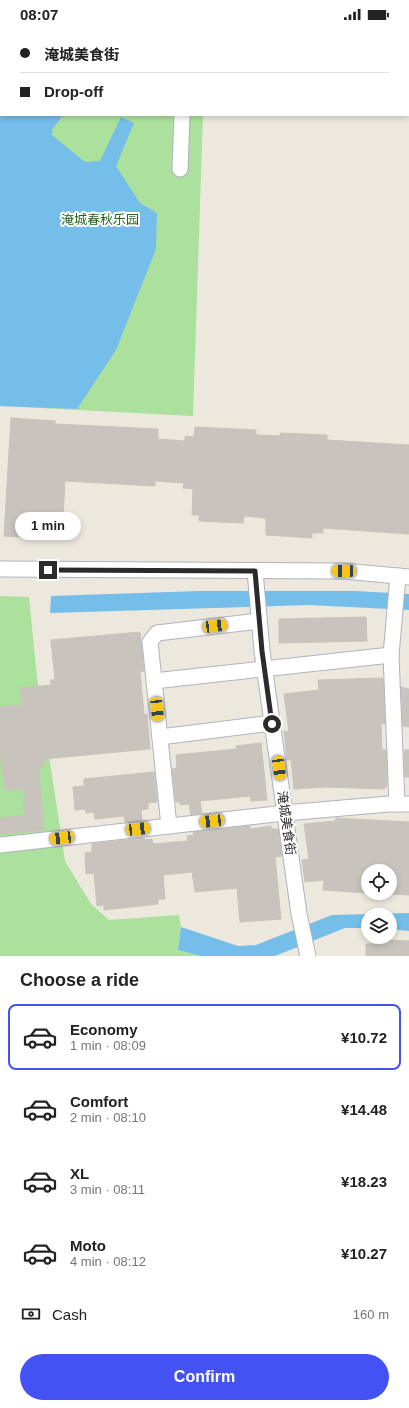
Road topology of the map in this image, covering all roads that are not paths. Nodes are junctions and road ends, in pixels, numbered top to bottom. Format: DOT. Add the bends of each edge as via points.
graph roads {
  1 [pos="182,116"];
  2 [pos="180,169"];
  3 [pos="0,569"];
  4 [pos="255,571"];
  5 [pos="404,577"];
  6 [pos="259,621"];
  7 [pos="391,655"];
  8 [pos="264,669"];
  9 [pos="154,681"];
  10 [pos="272,724"];
  11 [pos="160,737"];
  12 [pos="403,804"];
  13 [pos="286,813"];
  14 [pos="169,826"];
  15 [pos="0,846"];
  16 [pos="308,956"];
  1 -- 2 [label="lane"];
  3 -- 4 [label="lane"];
  4 -- 5 [label="lane" via="344,571"];
  4 -- 6 [label="lane, 淹城美食街"];
  5 -- 7 [label="lane"];
  6 -- 8 [label="lane, 淹城美食街"];
  6 -- 9 [label="lane" via="157,633 150,642"];
  7 -- 8 [label="lane"];
  7 -- 12 [label="lane"];
  8 -- 9 [label="lane"];
  8 -- 10 [label="lane, 淹城美食街"];
  9 -- 11 [label="lane"];
  10 -- 11 [label="lane"];
  10 -- 13 [label="lane, 淹城美食街"];
  11 -- 14 [label="lane"];
  12 -- 13 [label="lane"];
  13 -- 14 [label="lane"];
  13 -- 16 [label="lane, 淹城美食街" via="299,914"];
  14 -- 15 [label="lane"];
}
